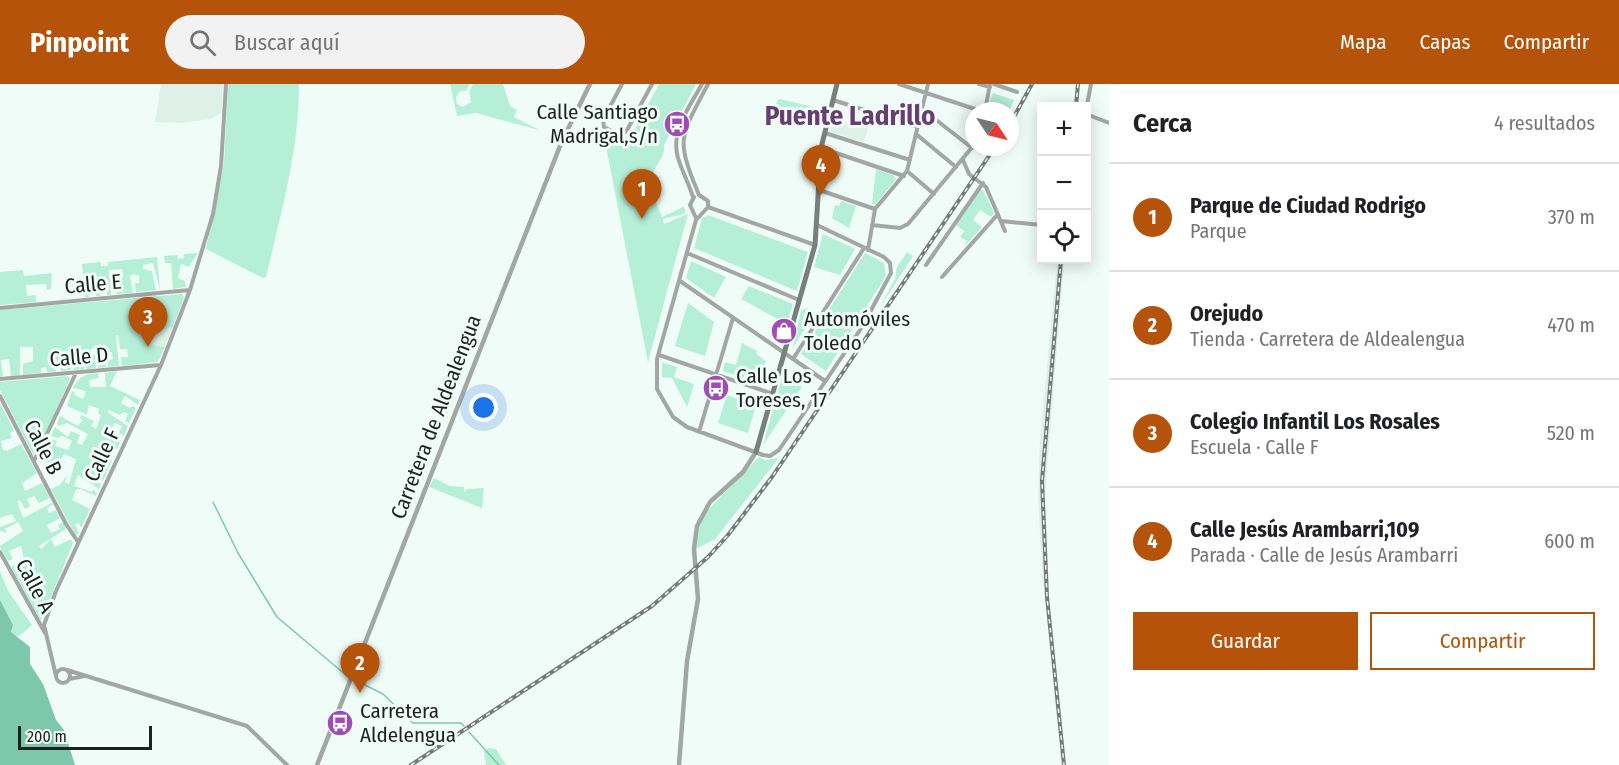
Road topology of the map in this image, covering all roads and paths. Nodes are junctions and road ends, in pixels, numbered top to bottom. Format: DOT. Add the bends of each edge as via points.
graph roads {
  1 [pos="226,84"];
  2 [pos="590,84"];
  3 [pos="622,84"];
  4 [pos="652,84"];
  5 [pos="702,84"];
  6 [pos="708,84"];
  7 [pos="837,84"];
  8 [pos="899,84"];
  9 [pos="928,84"];
  10 [pos="979,84"];
  11 [pos="1091,84"];
  12 [pos="991,85"];
  13 [pos="1017,92"];
  14 [pos="926,93"];
  15 [pos="832,100"];
  16 [pos="986,102"];
  17 [pos="1088,102"];
  18 [pos="965,105"];
  19 [pos="921,108"];
  20 [pos="1091,114"];
  21 [pos="1109,123"];
  22 [pos="918,127"];
  23 [pos="823,132"];
  24 [pos="916,134"];
  25 [pos="965,141"];
  26 [pos="820,148"];
  27 [pos="966,156"];
  28 [pos="963,159"];
  29 [pos="910,160"];
  30 [pos="956,167"];
  31 [pos="894,173"];
  32 [pos="905,174"];
  33 [pos="899,182"];
  34 [pos="982,182"];
  35 [pos="818,190"];
  36 [pos="934,194"];
  37 [pos="699,195"];
  38 [pos="693,197"];
  39 [pos="708,207"];
  40 [pos="874,209"];
  41 [pos="693,210"];
  42 [pos="702,212"];
  43 [pos="998,214"];
  44 [pos="696,218"];
  45 [pos="1001,221"];
  46 [pos="817,225"];
  47 [pos="872,225"];
  48 [pos="1037,225"];
  49 [pos="1005,231"];
  50 [pos="815,245"];
  51 [pos="866,249"];
  52 [pos="687,253"];
  53 [pos="926,265"];
  54 [pos="942,277"];
  55 [pos="680,281"];
  56 [pos="190,290"];
  57 [pos="799,300"];
  58 [pos="0,308"];
  59 [pos="733,318"];
  60 [pos="784,352"];
  61 [pos="659,355"];
  62 [pos="793,359"];
  63 [pos="161,365"];
  64 [pos="77,372"];
  65 [pos="716,374"];
  66 [pos="0,379"];
  67 [pos="825,381"];
  68 [pos="772,394"];
  69 [pos="0,396"];
  70 [pos="699,432"];
  71 [pos="756,452"];
  72 [pos="34,461"];
  73 [pos="78,542"];
  74 [pos="0,552"];
  75 [pos="45,634"];
  76 [pos="52,661"];
  77 [pos="65,669"];
  78 [pos="56,676"];
  79 [pos="86,676"];
  80 [pos="69,679"];
  81 [pos="287,765"];
  82 [pos="317,765"];
  83 [pos="679,765"];
  1 -- 56 [label="street, Calle F" via="221,166 213,214"];
  2 -- 82 [label="street, Carretera de Aldealengua" via="562,141"];
  3 -- 4 [label="street" via="603,120 604,127 620,135 626,132"];
  5 -- 38 [label="street" via="677,138 678,158"];
  6 -- 37 [label="street" via="683,138 684,157"];
  7 -- 15 [label="main road"];
  8 -- 14 [label="street"];
  9 -- 14 [label="street"];
  10 -- 12 [label="street"];
  11 -- 17 [label="street"];
  12 -- 13 [label="street"];
  12 -- 16 [label="street"];
  14 -- 18 [label="street"];
  14 -- 19 [label="street"];
  15 -- 22 [label="street"];
  15 -- 23 [label="main road"];
  19 -- 22 [label="street"];
  19 -- 25 [label="street"];
  20 -- 21 [label="street"];
  22 -- 24 [label="street"];
  23 -- 26 [label="main road"];
  23 -- 29 [label="street"];
  24 -- 29 [label="street"];
  24 -- 30 [label="street"];
  26 -- 31 [label="street"];
  26 -- 35 [label="main road"];
  27 -- 28 [label="street"];
  28 -- 30 [label="street"];
  28 -- 34 [label="street" via="969,174"];
  29 -- 32 [label="street"];
  30 -- 36 [label="street"];
  31 -- 32 [label="street"];
  31 -- 33 [label="street"];
  32 -- 33 [label="street"];
  32 -- 36 [label="street"];
  33 -- 40 [label="street"];
  34 -- 43 [label="street"];
  34 -- 53 [label="street"];
  35 -- 40 [label="street"];
  35 -- 46 [label="main road"];
  36 -- 47 [label="street" via="904,227"];
  37 -- 38 [label="street"];
  37 -- 39 [label="street" via="708,201"];
  38 -- 41 [label="street"];
  39 -- 42 [label="street"];
  39 -- 50 [label="street"];
  40 -- 47 [label="street"];
  41 -- 42 [label="street"];
  41 -- 44 [label="street"];
  42 -- 44 [label="street"];
  43 -- 45 [label="street"];
  43 -- 54 [label="street"];
  44 -- 52 [label="street"];
  45 -- 48 [label="street"];
  45 -- 49 [label="street"];
  46 -- 50 [label="main road"];
  46 -- 51 [label="street"];
  47 -- 51 [label="street"];
  50 -- 57 [label="main road"];
  51 -- 62 [label="street"];
  51 -- 67 [label="street" via="884,257 891,266 890,279"];
  52 -- 55 [label="street"];
  52 -- 57 [label="street"];
  55 -- 59 [label="street"];
  55 -- 61 [label="street"];
  56 -- 58 [label="street, Calle E"];
  56 -- 63 [label="street, Calle F"];
  57 -- 60 [label="main road"];
  59 -- 60 [label="street"];
  59 -- 65 [label="street"];
  60 -- 62 [label="street"];
  60 -- 68 [label="main road"];
  61 -- 65 [label="street"];
  61 -- 70 [label="street" via="656,383 665,407 680,423"];
  62 -- 67 [label="street"];
  63 -- 64 [label="street, Calle D"];
  63 -- 73 [label="street, Calle F"];
  64 -- 66 [label="street, Calle D"];
  64 -- 72 [label="street"];
  65 -- 68 [label="street"];
  65 -- 70 [label="street"];
  67 -- 71 [label="street" via="779,450 770,456"];
  68 -- 71 [label="main road"];
  69 -- 72 [label="street, Calle B"];
  70 -- 71 [label="street"];
  71 -- 83 [label="street" via="743,472 703,512 695,532 699,584 687,661"];
  72 -- 73 [label="street, Calle B"];
  73 -- 75 [label="street, Calle F" via="56,591 44,625"];
  74 -- 75 [label="street, Calle A"];
  75 -- 76 [label="street"];
  76 -- 77 [label="street"];
  76 -- 78 [label="street"];
  77 -- 78 [label="street"];
  77 -- 79 [label="street"];
  77 -- 80 [label="street"];
  78 -- 80 [label="street" via="62,682"];
  79 -- 80 [label="street"];
  79 -- 81 [label="street" via="247,726"];
}
